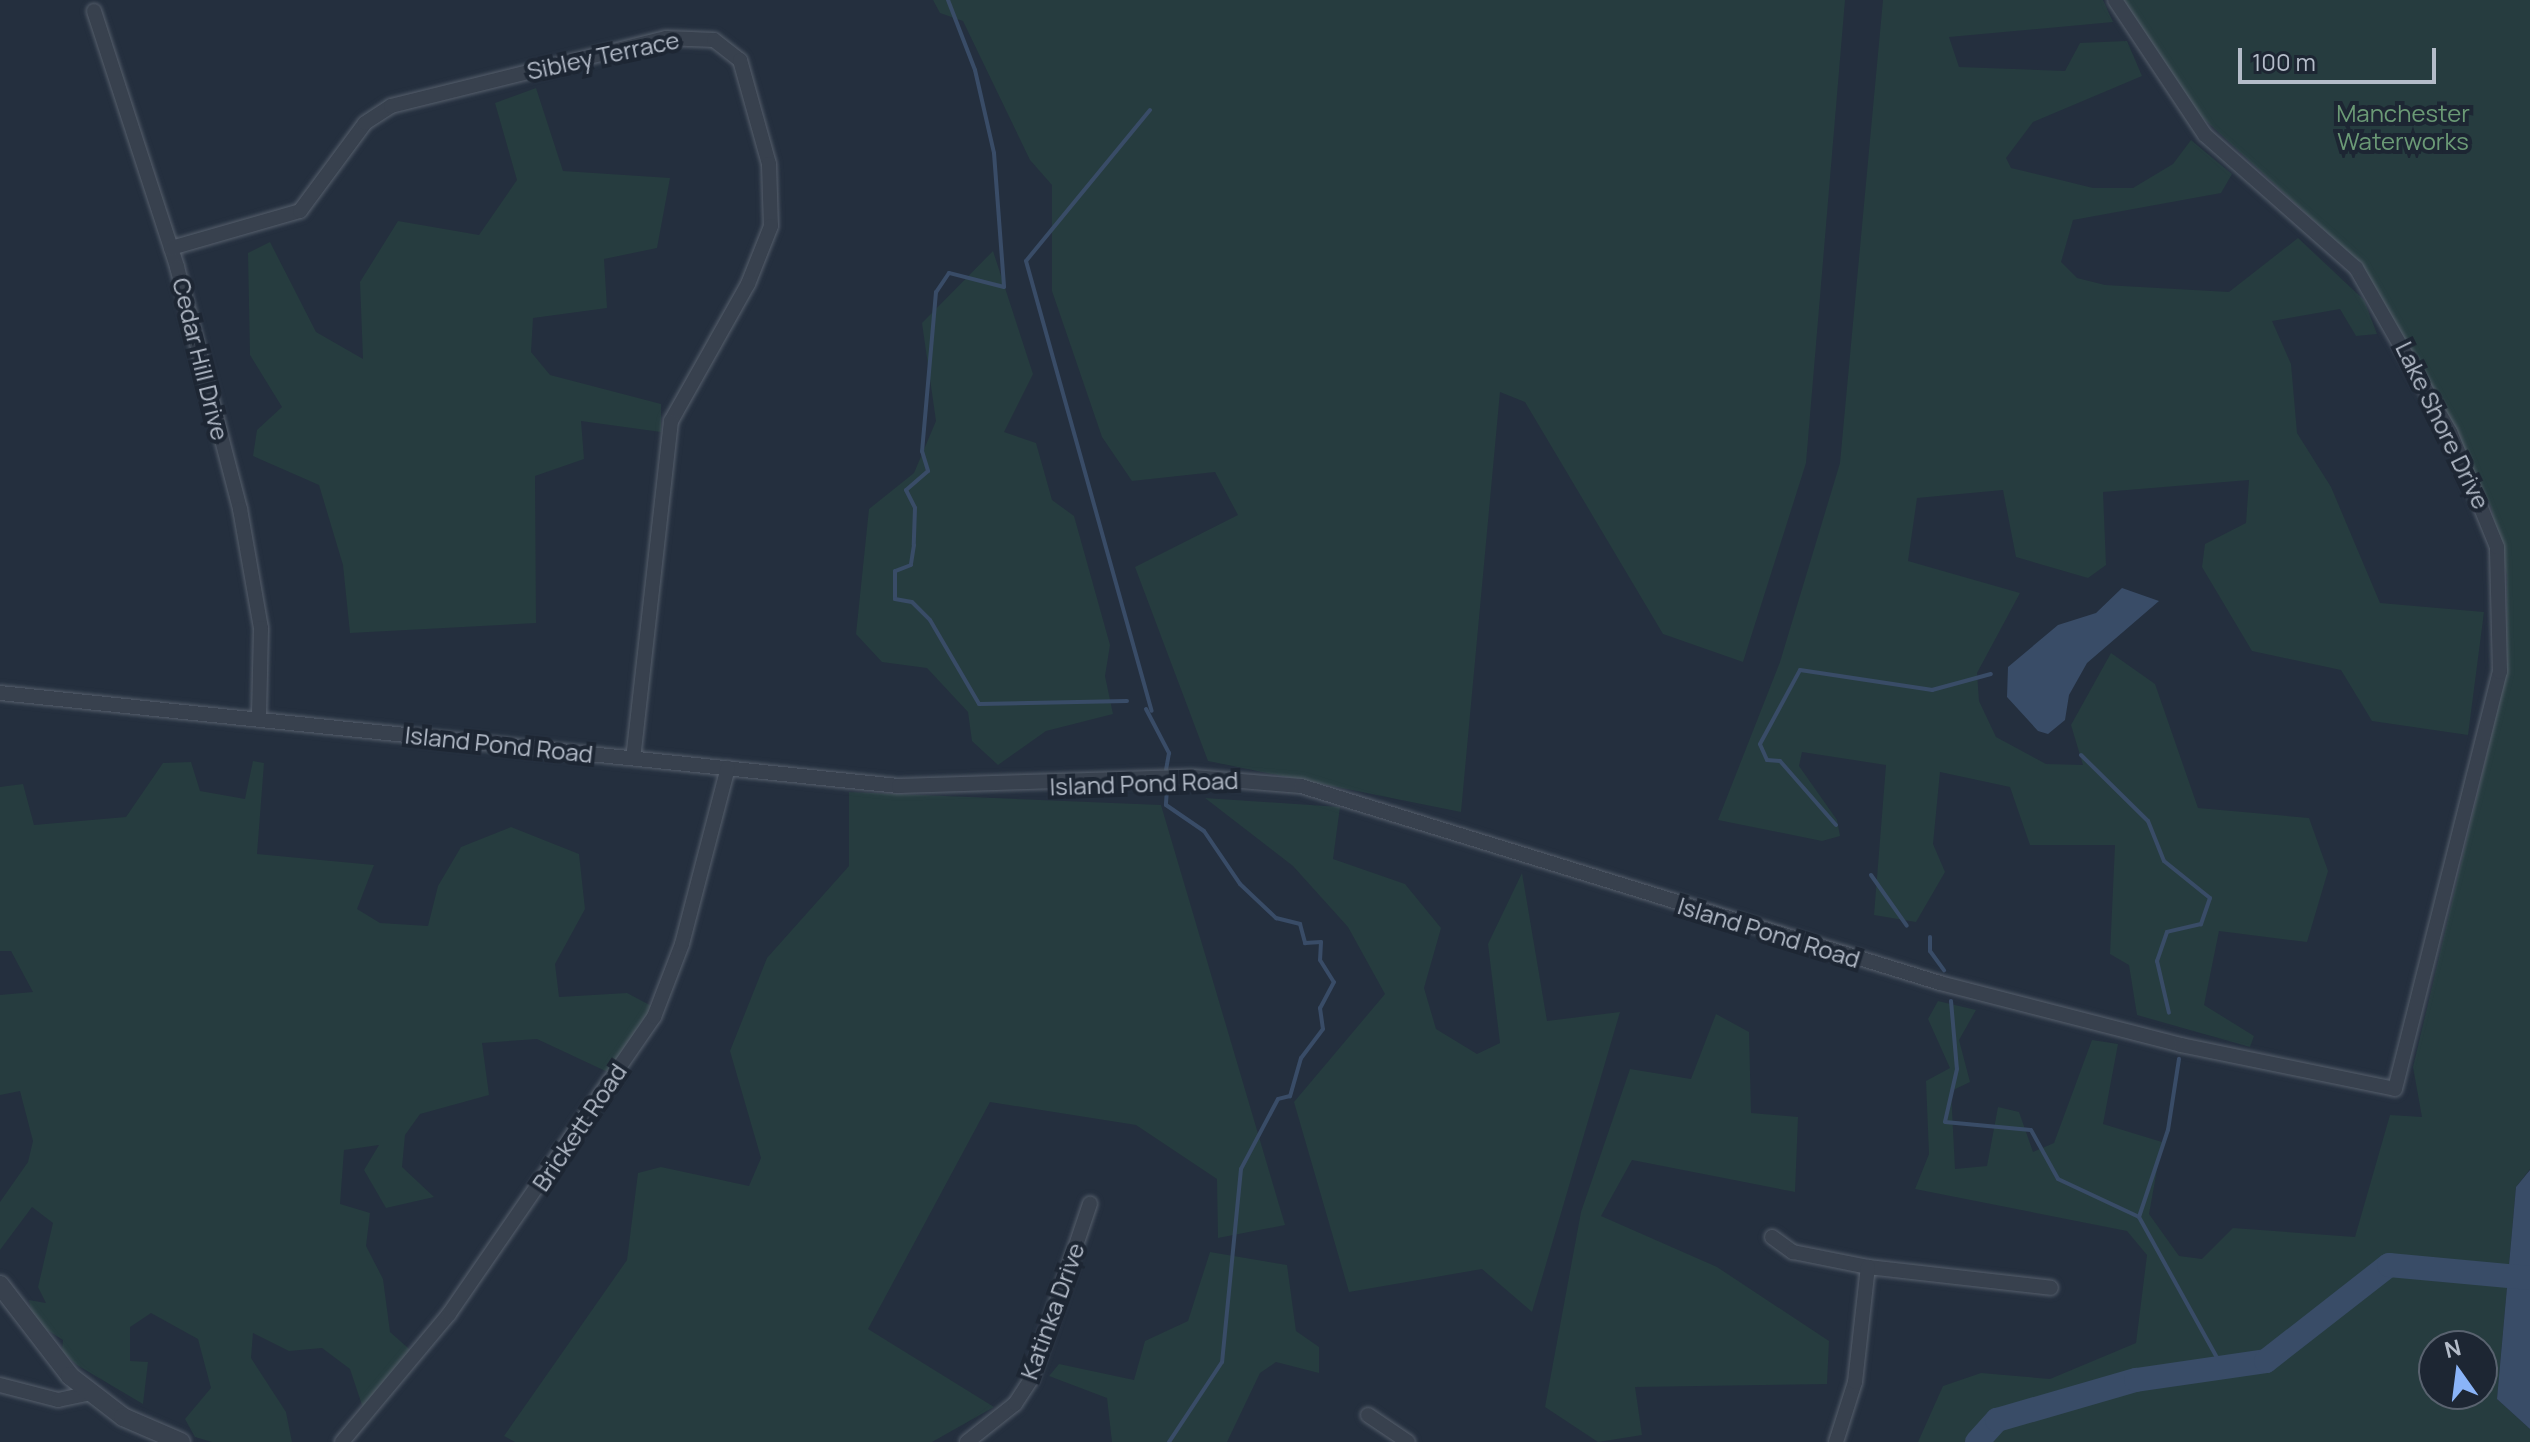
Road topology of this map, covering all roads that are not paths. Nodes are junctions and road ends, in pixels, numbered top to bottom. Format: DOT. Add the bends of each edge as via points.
graph roads {
  1 [pos="2115,0"];
  2 [pos="94,11"];
  3 [pos="171,248"];
  4 [pos="0,693"];
  5 [pos="259,717"];
  6 [pos="633,758"];
  7 [pos="728,768"];
  8 [pos="2395,1089"];
  9 [pos="1090,1204"];
  10 [pos="1772,1237"];
  11 [pos="1868,1267"];
  12 [pos="0,1285"];
  13 [pos="2051,1288"];
  14 [pos="0,1385"];
  15 [pos="90,1393"];
  16 [pos="1368,1415"];
  17 [pos="181,1442"];
  18 [pos="342,1442"];
  19 [pos="967,1442"];
  20 [pos="1408,1442"];
  21 [pos="1836,1442"];
  1 -- 8 [label="street, Lake Shore Drive" via="2205,135 2356,268 2450,432 2497,547 2500,672"];
  2 -- 3 [label="street, Cedar Hill Drive"];
  3 -- 5 [label="street, Cedar Hill Drive" via="257,598"];
  3 -- 6 [label="street, Sibley Terrace" via="300,211 365,123 391,106 666,38 714,40 740,60 769,164 771,226 748,284 671,421"];
  4 -- 5 [label="street, Island Pond Road"];
  5 -- 6 [label="street, Island Pond Road"];
  6 -- 7 [label="street, Island Pond Road"];
  7 -- 8 [label="street, Island Pond Road" via="946,788 1193,777 1301,786 1940,983 2181,1045"];
  7 -- 18 [label="street, Brickett Road" via="686,930 654,1017 449,1314"];
  9 -- 19 [label="street, Katinka Drive" via="1031,1379 1015,1404"];
  10 -- 11 [label="street" via="1793,1252"];
  11 -- 13 [label="street"];
  11 -- 21 [label="street" via="1855,1382"];
  12 -- 15 [label="street" via="30,1332"];
  14 -- 15 [label="street" via="58,1400"];
  15 -- 17 [label="street"];
  16 -- 20 [label="street"];
}
